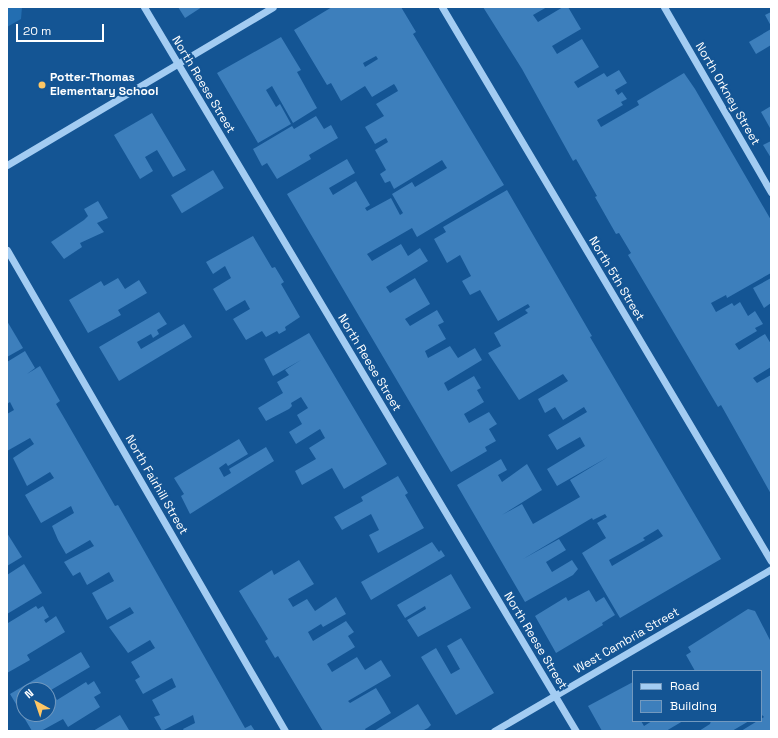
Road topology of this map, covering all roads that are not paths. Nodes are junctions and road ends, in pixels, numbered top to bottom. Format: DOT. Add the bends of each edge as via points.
graph roads {
  1 [pos="144,7"];
  2 [pos="273,7"];
  3 [pos="442,7"];
  4 [pos="664,7"];
  5 [pos="177,64"];
  6 [pos="7,165"];
  7 [pos="771,192"];
  8 [pos="7,250"];
  9 [pos="771,561"];
  10 [pos="771,569"];
  11 [pos="555,696"];
  12 [pos="285,731"];
  13 [pos="494,731"];
  14 [pos="576,731"];
  1 -- 5 [label="street, North Reese Street"];
  2 -- 5 [label="street"];
  3 -- 9 [label="street, North 5th Street"];
  4 -- 7 [label="street, North Orkney Street"];
  5 -- 6 [label="street"];
  5 -- 11 [label="street, North Reese Street"];
  8 -- 12 [label="street, North Fairhill Street"];
  10 -- 11 [label="street, West Cambria Street"];
  11 -- 13 [label="street, West Cambria Street"];
  11 -- 14 [label="street, North Reese Street"];
}
